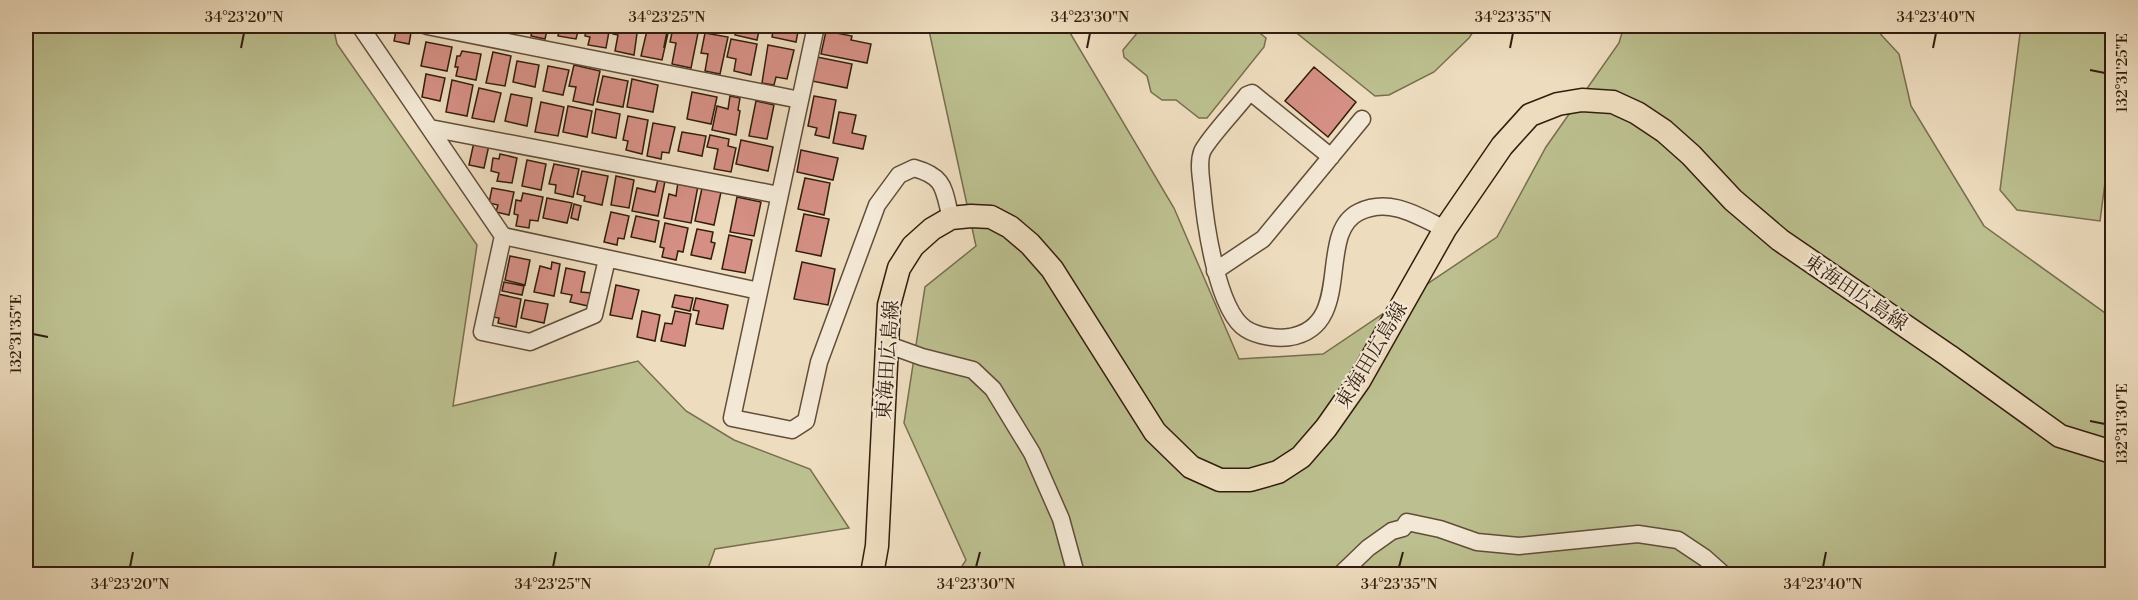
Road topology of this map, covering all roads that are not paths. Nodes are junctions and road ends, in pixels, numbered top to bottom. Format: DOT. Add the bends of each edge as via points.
graph roads {
  1 [pos="360,26"];
  2 [pos="427,26"];
  3 [pos="816,26"];
  4 [pos="800,100"];
  5 [pos="1362,120"];
  6 [pos="430,128"];
  7 [pos="1331,158"];
  8 [pos="779,195"];
  9 [pos="951,218"];
  10 [pos="1444,229"];
  11 [pos="502,236"];
  12 [pos="607,259"];
  13 [pos="1215,271"];
  14 [pos="759,291"];
  15 [pos="886,344"];
  16 [pos="2112,452"];
  17 [pos="872,574"];
  18 [pos="1076,574"];
  19 [pos="1341,574"];
  20 [pos="1723,574"];
  1 -- 6 [label="street"];
  2 -- 4 [label="street"];
  3 -- 4 [label="street"];
  4 -- 8 [label="street"];
  5 -- 7 [label="street"];
  6 -- 8 [label="street"];
  6 -- 11 [label="street"];
  7 -- 13 [label="street" via="1263,239"];
  7 -- 13 [label="street" via="1252,93 1247,95 1202,151 1202,191"];
  8 -- 14 [label="street"];
  9 -- 10 [label="main road, 東海田広島線" via="991,217 1030,244 1052,270 1155,432 1191,467 1220,480 1250,480 1278,472 1301,457 1359,381"];
  9 -- 14 [label="street" via="942,184 931,173 914,168 899,175 877,205 819,362 806,421 792,430 732,418"];
  9 -- 15 [label="main road, 東海田広島線" via="913,246 899,268 889,304"];
  10 -- 13 [label="street" via="1399,207 1378,206 1358,212 1348,220 1338,239 1328,306 1311,329 1286,338 1246,329 1233,316"];
  10 -- 16 [label="main road, 東海田広島線" via="1502,146 1530,115 1582,100 1613,102 1664,131 1733,200 1780,240 2060,436"];
  11 -- 12 [label="street"];
  11 -- 12 [label="street" via="482,332 530,342 594,315"];
  12 -- 14 [label="street"];
  15 -- 17 [label="main road, 東海田広島線" via="877,546"];
  15 -- 18 [label="street" via="973,370 993,389 1032,453 1061,519"];
  19 -- 20 [label="street" via="1368,548 1407,522 1477,542 1519,546 1638,534 1678,540"];
}
